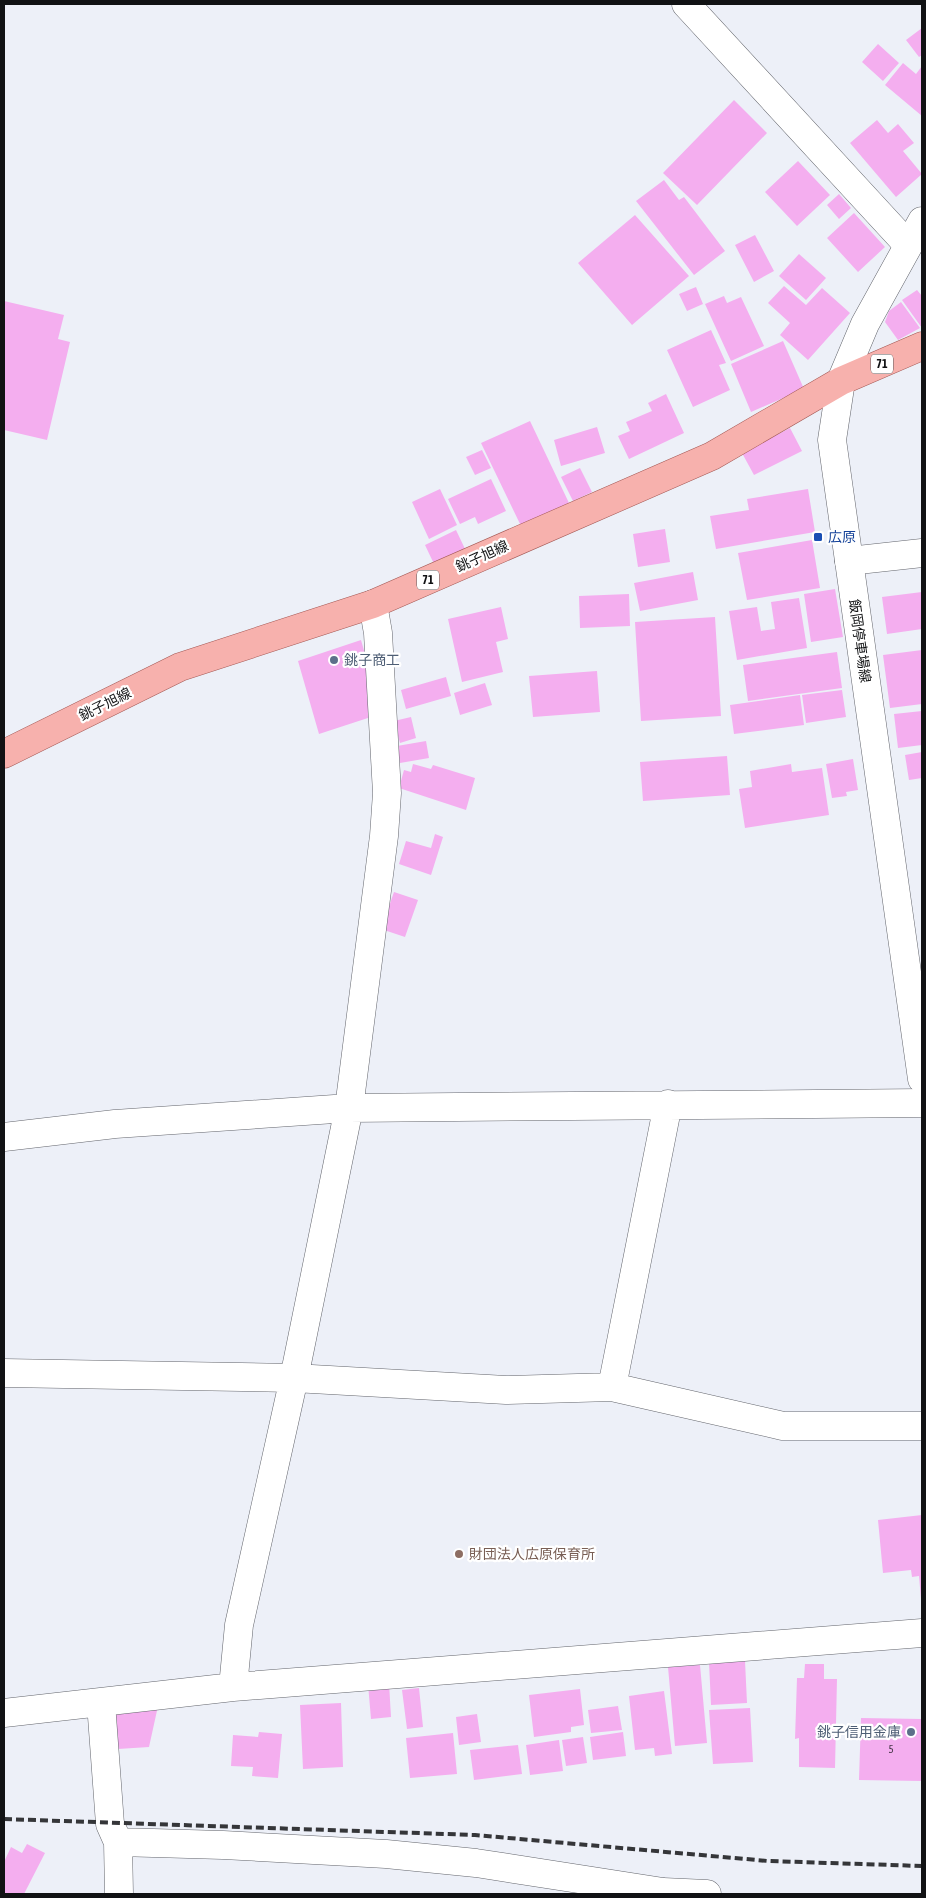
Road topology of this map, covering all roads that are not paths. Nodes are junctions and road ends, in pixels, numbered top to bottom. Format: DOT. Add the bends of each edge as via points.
graph roads {
  1 [pos="686,4"];
  2 [pos="922,221"];
  3 [pos="908,245"];
  4 [pos="922,346"];
  5 [pos="841,381"];
  6 [pos="922,553"];
  7 [pos="849,561"];
  8 [pos="373,604"];
  9 [pos="4,754"];
  10 [pos="922,1079"];
  11 [pos="922,1103"];
  12 [pos="668,1104"];
  13 [pos="350,1108"];
  14 [pos="4,1137"];
  15 [pos="4,1373"];
  16 [pos="294,1378"];
  17 [pos="612,1387"];
  18 [pos="922,1426"];
  19 [pos="922,1633"];
  20 [pos="233,1687"];
  21 [pos="101,1703"];
  22 [pos="4,1713"];
  23 [pos="118,1842"];
  24 [pos="119,1894"];
  25 [pos="707,1894"];
  1 -- 3 [label="street"];
  2 -- 3 [label="street, 飯岡停車場線"];
  3 -- 5 [label="street, 飯岡停車場線" via="865,324"];
  4 -- 5 [label="main road, 銚子旭線 / 71"];
  5 -- 7 [label="street, 飯岡停車場線" via="832,440"];
  5 -- 8 [label="main road, 銚子旭線 / 71" via="712,456"];
  6 -- 7 [label="street"];
  7 -- 10 [label="street, 飯岡停車場線"];
  8 -- 9 [label="main road, 銚子旭線 / 71" via="180,667"];
  8 -- 13 [label="street" via="378,633 387,793"];
  11 -- 12 [label="street"];
  12 -- 13 [label="street"];
  12 -- 17 [label="street"];
  13 -- 14 [label="street" via="116,1124"];
  13 -- 16 [label="street"];
  15 -- 16 [label="street"];
  16 -- 17 [label="street" via="506,1390"];
  16 -- 20 [label="street" via="239,1625"];
  17 -- 18 [label="street" via="783,1426"];
  19 -- 20 [label="street"];
  20 -- 21 [label="street"];
  21 -- 22 [label="street"];
  21 -- 23 [label="street" via="110,1824"];
  23 -- 24 [label="street"];
  23 -- 25 [label="street" via="386,1854 476,1863 663,1892"];
}
